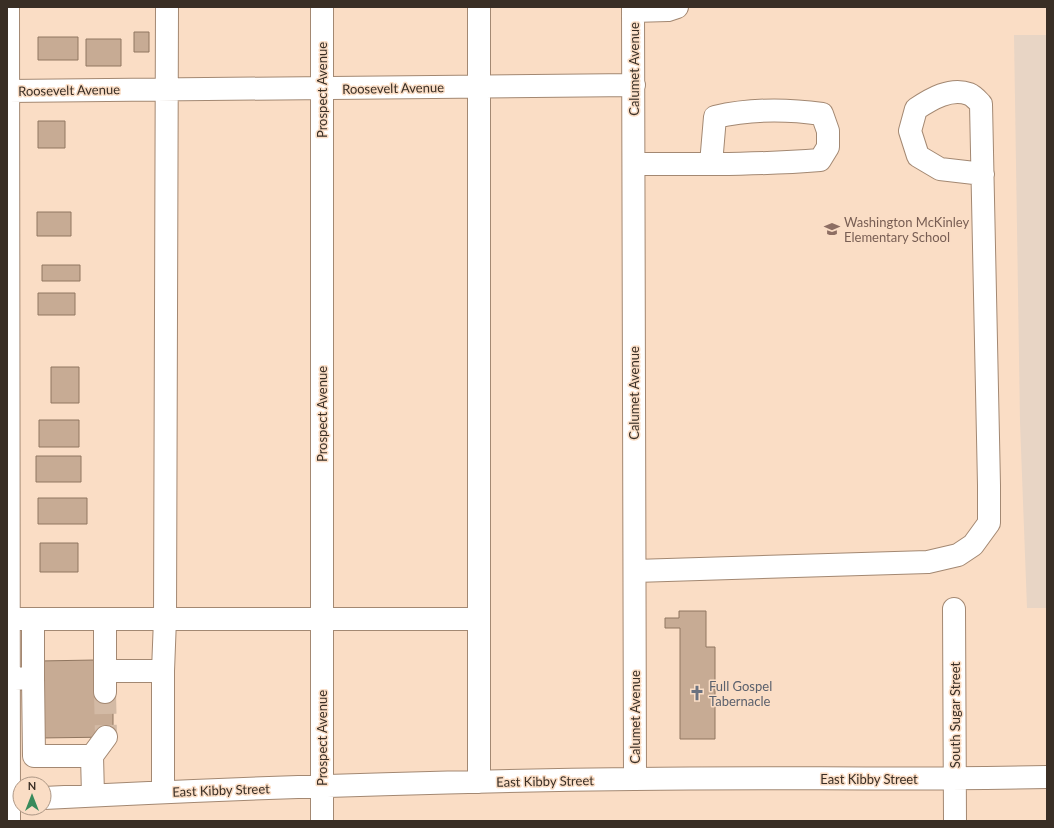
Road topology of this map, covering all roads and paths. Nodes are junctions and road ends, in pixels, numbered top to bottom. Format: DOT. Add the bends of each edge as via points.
graph roads {
  1 [pos="8,7"];
  2 [pos="167,7"];
  3 [pos="322,7"];
  4 [pos="479,7"];
  5 [pos="678,7"];
  6 [pos="634,9"];
  7 [pos="8,58"];
  8 [pos="634,86"];
  9 [pos="479,87"];
  10 [pos="322,88"];
  11 [pos="167,89"];
  12 [pos="8,91"];
  13 [pos="634,164"];
  14 [pos="711,164"];
  15 [pos="983,174"];
  16 [pos="8,235"];
  17 [pos="635,571"];
  18 [pos="954,608"];
  19 [pos="9,619"];
  20 [pos="33,619"];
  21 [pos="105,619"];
  22 [pos="165,619"];
  23 [pos="322,620"];
  24 [pos="479,620"];
  25 [pos="105,670"];
  26 [pos="162,671"];
  27 [pos="33,678"];
  28 [pos="9,679"];
  29 [pos="105,692"];
  30 [pos="106,737"];
  31 [pos="92,756"];
  32 [pos="1047,777"];
  33 [pos="635,779"];
  34 [pos="955,779"];
  35 [pos="479,782"];
  36 [pos="322,786"];
  37 [pos="163,792"];
  38 [pos="92,795"];
  39 [pos="52,798"];
  40 [pos="12,799"];
  41 [pos="9,821"];
  42 [pos="322,821"];
  43 [pos="955,821"];
  1 -- 7 [label="street"];
  2 -- 11 [label="street"];
  3 -- 10 [label="street, Prospect Avenue"];
  4 -- 9 [label="street"];
  5 -- 6 [label="street" via="668,10"];
  6 -- 8 [label="street, Calumet Avenue"];
  7 -- 12 [label="street"];
  8 -- 9 [label="street, Roosevelt Avenue"];
  8 -- 13 [label="street, Calumet Avenue"];
  9 -- 10 [label="street, Roosevelt Avenue"];
  9 -- 24 [label="street"];
  10 -- 11 [label="street, Roosevelt Avenue"];
  10 -- 23 [label="street, Prospect Avenue"];
  11 -- 12 [label="street, Roosevelt Avenue"];
  11 -- 22 [label="street"];
  12 -- 16 [label="street"];
  13 -- 14 [label="street"];
  13 -- 17 [label="street, Calumet Avenue"];
  14 -- 14 [label="street" via="820,160 828,147 828,131 822,114 800,111 735,112 715,117"];
  15 -- 17 [label="street" via="989,523 973,545 958,555 928,562"];
  16 -- 19 [label="street"];
  17 -- 33 [label="street, Calumet Avenue"];
  18 -- 34 [label="street, South Sugar Street"];
  19 -- 20 [label="street"];
  19 -- 28 [label="street"];
  20 -- 21 [label="street"];
  20 -- 27 [label="street"];
  21 -- 22 [label="street"];
  21 -- 25 [label="street"];
  22 -- 23 [label="street"];
  22 -- 26 [label="street"];
  23 -- 24 [label="street"];
  23 -- 36 [label="street, Prospect Avenue"];
  24 -- 35 [label="street"];
  25 -- 26 [label="street"];
  25 -- 29 [label="street"];
  26 -- 37 [label="street"];
  27 -- 28 [label="street"];
  27 -- 31 [label="street" via="34,756"];
  28 -- 40 [label="street"];
  30 -- 31 [label="street"];
  31 -- 38 [label="street"];
  32 -- 34 [label="street, East Kibby Street"];
  33 -- 34 [label="street, East Kibby Street"];
  33 -- 35 [label="street, East Kibby Street"];
  34 -- 43 [label="street, South Sugar Street"];
  35 -- 36 [label="street, East Kibby Street"];
  36 -- 37 [label="street, East Kibby Street"];
  36 -- 42 [label="street, Prospect Avenue"];
  37 -- 38 [label="street, East Kibby Street"];
  38 -- 39 [label="street, East Kibby Street"];
  40 -- 41 [label="street"];
}
